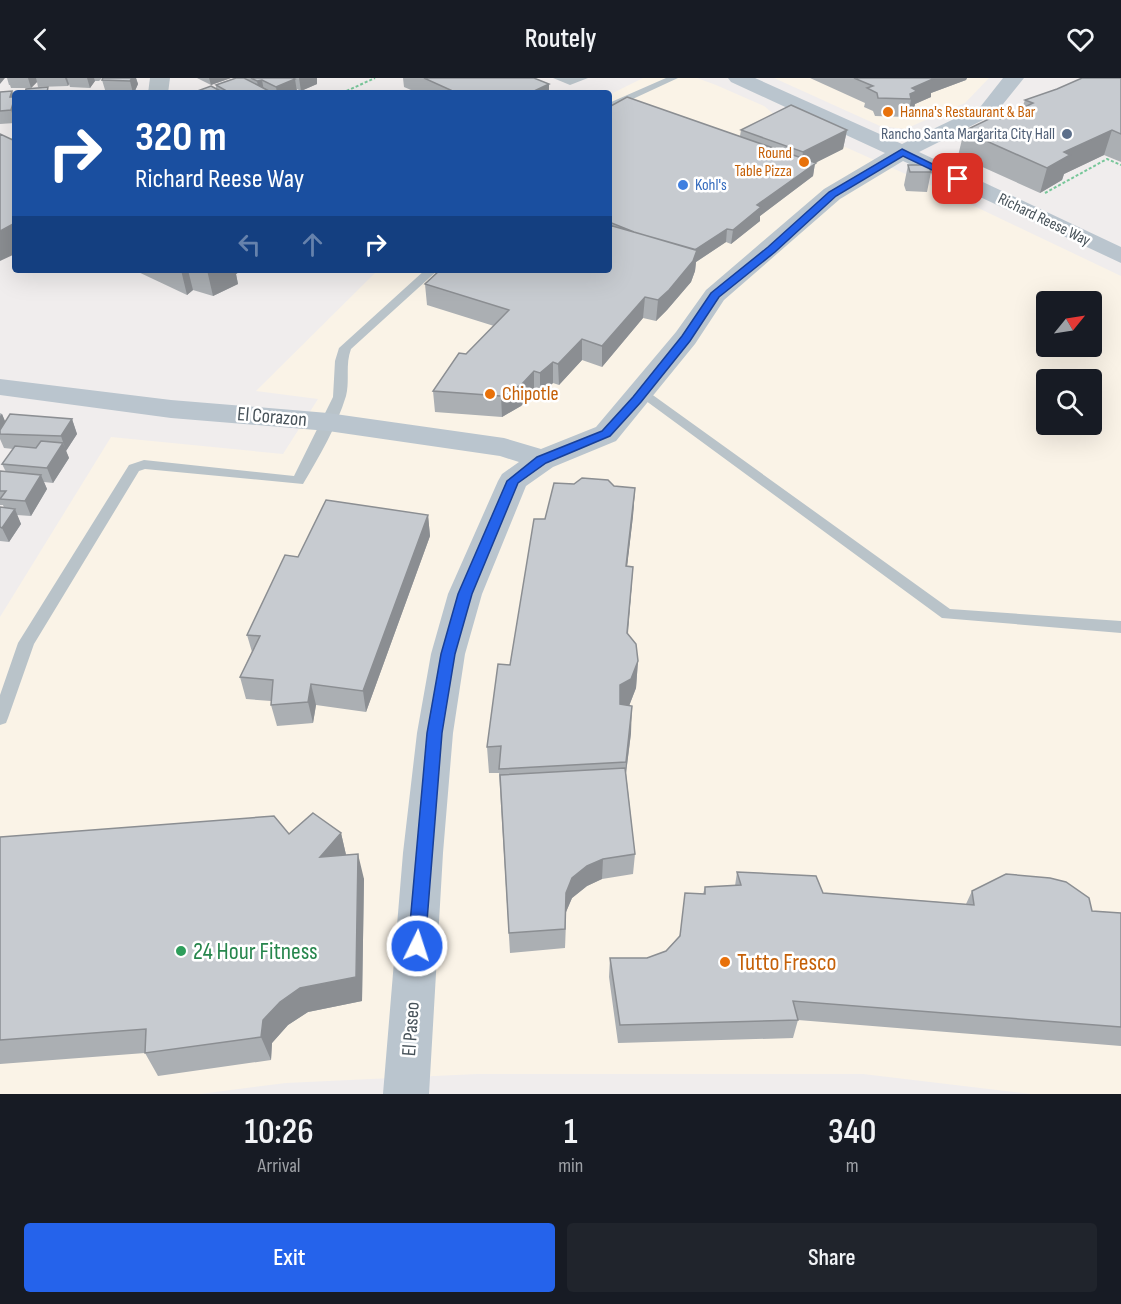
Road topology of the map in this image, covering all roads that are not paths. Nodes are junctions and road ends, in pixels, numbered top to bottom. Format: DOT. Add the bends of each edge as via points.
graph roads {
  1 [pos="558,78"];
  2 [pos="583,78"];
  3 [pos="673,78"];
  4 [pos="738,78"];
  5 [pos="1014,78"];
  6 [pos="612,106"];
  7 [pos="902,152"];
  8 [pos="1121,256"];
  9 [pos="429,273"];
  10 [pos="0,387"];
  11 [pos="643,392"];
  12 [pos="328,422"];
  13 [pos="542,460"];
  14 [pos="1121,627"];
  15 [pos="0,718"];
  16 [pos="406,1094"];
  1 -- 2 [label="lane" via="570,82"];
  3 -- 6 [label="lane"];
  4 -- 7 [label="street, Richard Reese Way"];
  5 -- 7 [label="street, El Paseo" via="988,110"];
  7 -- 8 [label="street, Richard Reese Way"];
  7 -- 11 [label="street, El Paseo" via="832,194 715,295"];
  9 -- 12 [label="lane" via="345,348 338,362 342,377 339,397"];
  10 -- 12 [label="street, El Corazon" via="171,409"];
  11 -- 13 [label="street, El Paseo" via="606,434"];
  11 -- 14 [label="lane" via="947,614"];
  12 -- 13 [label="street, El Corazon" via="504,447"];
  12 -- 15 [label="lane" via="298,481 144,464 134,468 26,643"];
  13 -- 16 [label="street, El Paseo" via="513,481 465,594 448,654 435,733 423,854"];
}
